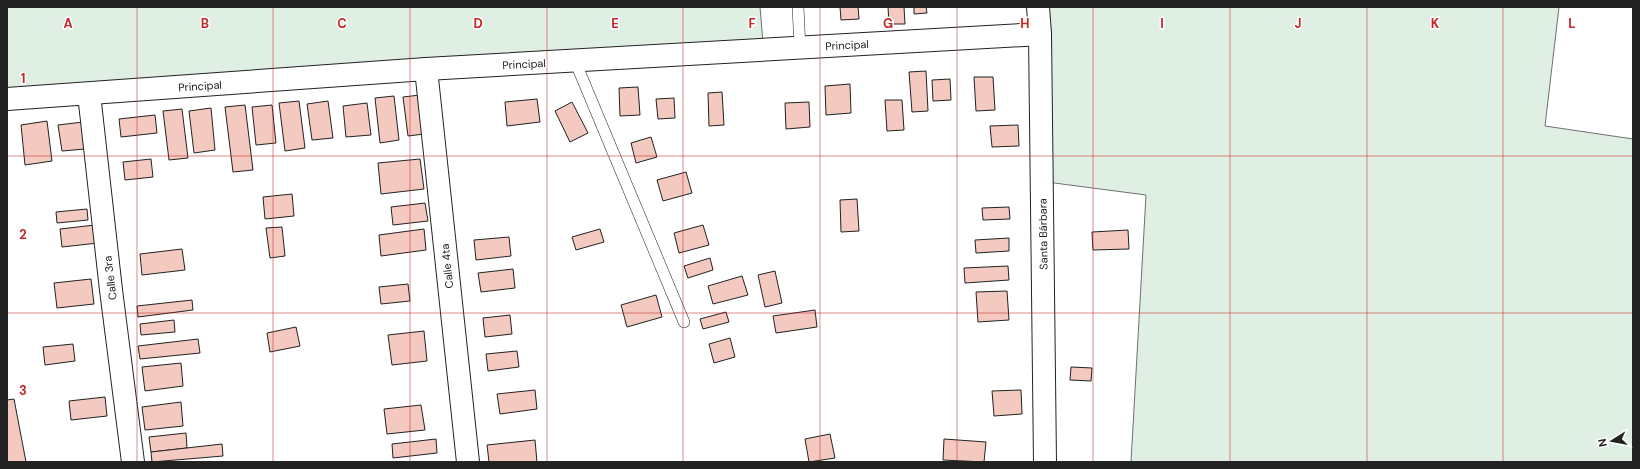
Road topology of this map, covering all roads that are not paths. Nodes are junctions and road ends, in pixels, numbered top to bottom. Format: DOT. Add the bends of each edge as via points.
graph roads {
  1 [pos="798,7"];
  2 [pos="1038,7"];
  3 [pos="1040,34"];
  4 [pos="800,48"];
  5 [pos="575,62"];
  6 [pos="426,69"];
  7 [pos="89,94"];
  8 [pos="7,99"];
  9 [pos="684,322"];
  10 [pos="133,462"];
  11 [pos="468,462"];
  12 [pos="1045,462"];
  1 -- 4 [label="lane"];
  2 -- 3 [label="street, Santa Bárbara"];
  3 -- 4 [label="street, Principal"];
  3 -- 12 [label="street, Santa Bárbara"];
  4 -- 5 [label="street, Principal"];
  5 -- 6 [label="street, Principal"];
  5 -- 9 [label="lane"];
  6 -- 7 [label="street, Principal"];
  6 -- 11 [label="street, Calle 4ta"];
  7 -- 8 [label="street, Principal"];
  7 -- 10 [label="street, Calle 3ra"];
}
